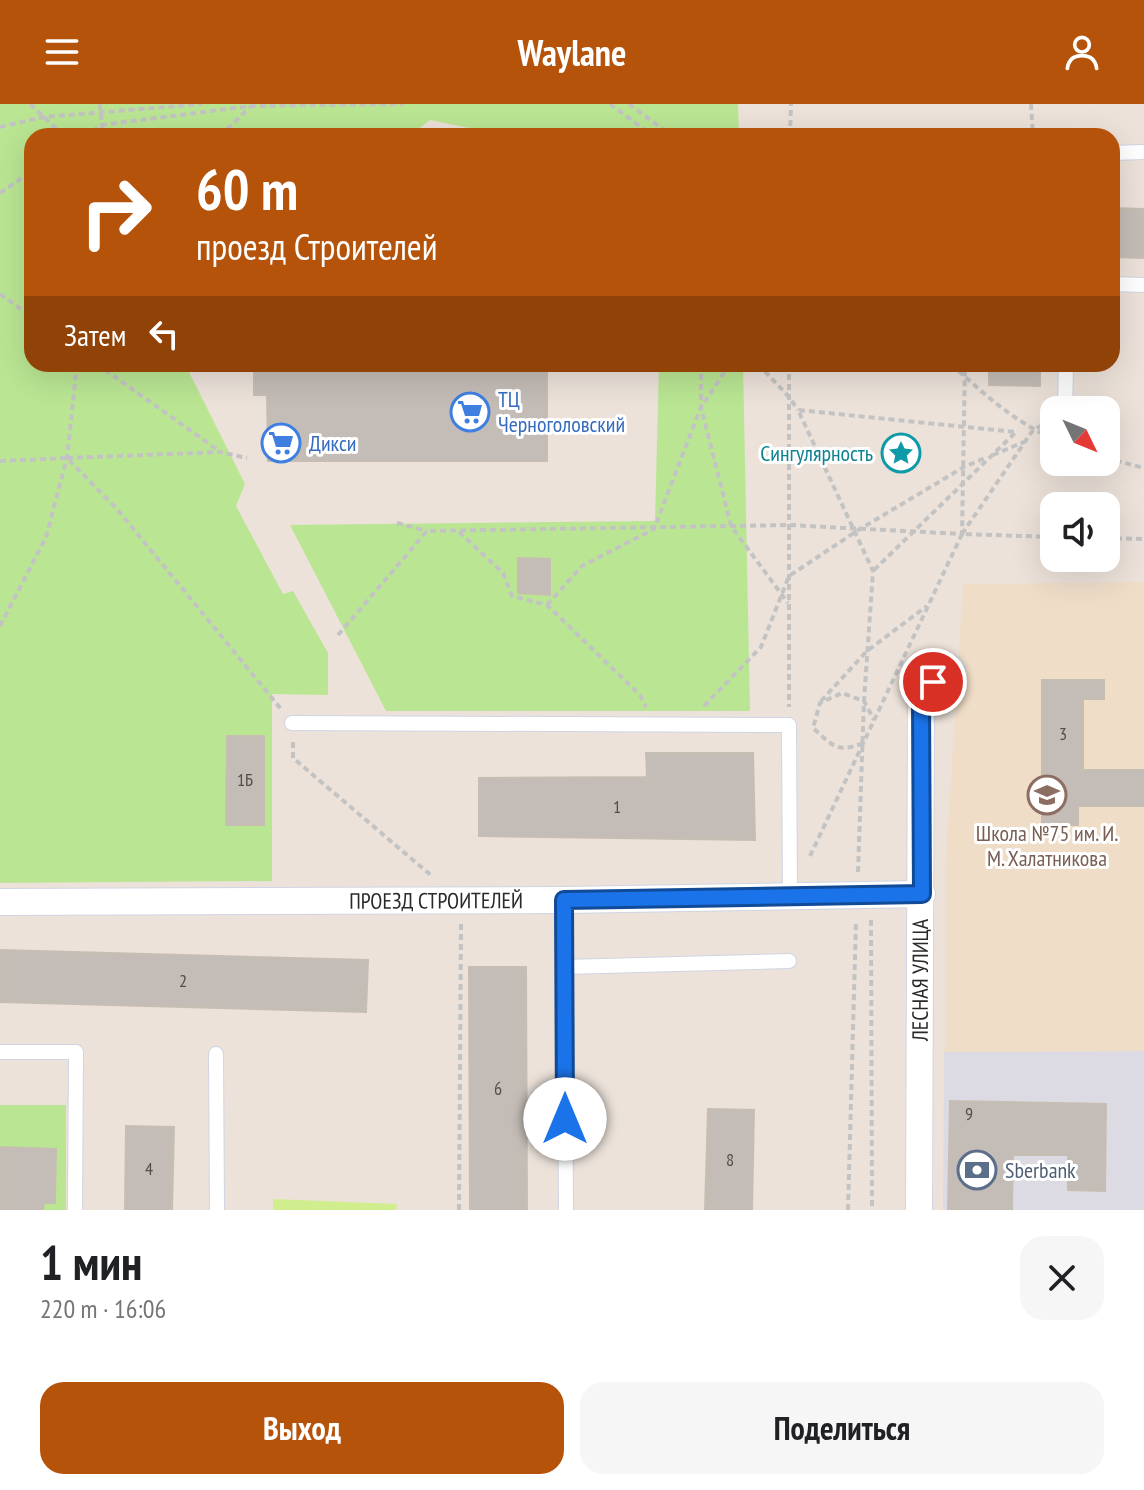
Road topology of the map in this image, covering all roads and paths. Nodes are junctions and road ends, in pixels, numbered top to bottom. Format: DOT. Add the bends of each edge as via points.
graph roads {
  1 [pos="30,104"];
  2 [pos="100,104"];
  3 [pos="202,104"];
  4 [pos="404,104"];
  5 [pos="610,104"];
  6 [pos="629,104"];
  7 [pos="791,104"];
  8 [pos="1031,104"];
  9 [pos="251,105"];
  10 [pos="101,113"];
  11 [pos="43,117"];
  12 [pos="102,125"];
  13 [pos="0,127"];
  14 [pos="55,128"];
  15 [pos="97,128"];
  16 [pos="102,128"];
  17 [pos="228,128"];
  18 [pos="642,128"];
  19 [pos="661,128"];
  20 [pos="790,128"];
  21 [pos="1032,128"];
  22 [pos="1144,152"];
  23 [pos="1120,153"];
  24 [pos="24,176"];
  25 [pos="0,193"];
  26 [pos="1120,284"];
  27 [pos="1144,285"];
  28 [pos="0,294"];
  29 [pos="24,311"];
  30 [pos="76,372"];
  31 [pos="108,372"];
  32 [pos="701,372"];
  33 [pos="725,372"];
  34 [pos="766,372"];
  35 [pos="789,372"];
  36 [pos="960,372"];
  37 [pos="966,372"];
  38 [pos="1066,372"];
  39 [pos="966,377"];
  40 [pos="1065,396"];
  41 [pos="789,397"];
  42 [pos="701,407"];
  43 [pos="798,410"];
  44 [pos="1040,426"];
  45 [pos="964,428"];
  46 [pos="1033,430"];
  47 [pos="1040,433"];
  48 [pos="1024,442"];
  49 [pos="220,452"];
  50 [pos="990,456"];
  51 [pos="67,458"];
  52 [pos="247,458"];
  53 [pos="0,461"];
  54 [pos="1120,462"];
  55 [pos="964,467"];
  56 [pos="1144,468"];
  57 [pos="963,482"];
  58 [pos="397,523"];
  59 [pos="789,525"];
  60 [pos="731,526"];
  61 [pos="654,529"];
  62 [pos="860,529"];
  63 [pos="458,530"];
  64 [pos="854,530"];
  65 [pos="427,531"];
  66 [pos="913,532"];
  67 [pos="962,534"];
  68 [pos="1120,538"];
  69 [pos="1144,539"];
  70 [pos="789,576"];
  71 [pos="782,594"];
  72 [pos="789,603"];
  73 [pos="929,604"];
  74 [pos="547,605"];
  75 [pos="0,626"];
  76 [pos="338,635"];
  77 [pos="951,669"];
  78 [pos="820,703"];
  79 [pos="874,720"];
  80 [pos="292,723"];
  81 [pos="654,724"];
  82 [pos="687,724"];
  83 [pos="789,725"];
  84 [pos="813,728"];
  85 [pos="864,742"];
  86 [pos="871,894"];
  87 [pos="922,894"];
  88 [pos="790,898"];
  89 [pos="461,900"];
  90 [pos="564,900"];
  91 [pos="0,902"];
  92 [pos="789,961"];
  93 [pos="564,967"];
  94 [pos="0,1052"];
  95 [pos="216,1054"];
  96 [pos="75,1210"];
  97 [pos="217,1210"];
  98 [pos="459,1210"];
  99 [pos="566,1210"];
  100 [pos="872,1210"];
  101 [pos="919,1210"];
  1 -- 11 [label="path"];
  2 -- 10 [label="path"];
  3 -- 10 [label="path"];
  4 -- 9 [label="path"];
  5 -- 18 [label="path"];
  6 -- 19 [label="path"];
  7 -- 20 [label="path"];
  8 -- 21 [label="path"];
  9 -- 12 [label="path"];
  9 -- 17 [label="path"];
  10 -- 11 [label="path"];
  10 -- 12 [label="path"];
  11 -- 13 [label="path"];
  11 -- 14 [label="path"];
  12 -- 15 [label="path"];
  12 -- 16 [label="path"];
  22 -- 23 [label="lane"];
  24 -- 25 [label="path"];
  26 -- 27 [label="lane"];
  28 -- 29 [label="path"];
  30 -- 51 [label="path"];
  31 -- 49 [label="path"];
  32 -- 42 [label="path"];
  33 -- 42 [label="path"];
  34 -- 41 [label="path"];
  35 -- 41 [label="path"];
  36 -- 39 [label="path"];
  37 -- 39 [label="path"];
  38 -- 40 [label="lane"];
  39 -- 45 [label="path"];
  39 -- 46 [label="path"];
  41 -- 43 [label="path"];
  41 -- 59 [label="path"];
  42 -- 60 [label="path"];
  42 -- 61 [label="path"];
  43 -- 45 [label="path"];
  43 -- 64 [label="path"];
  44 -- 46 [label="path"];
  45 -- 50 [label="path" via="1016,432"];
  45 -- 55 [label="path"];
  46 -- 47 [label="path"];
  46 -- 48 [label="path"];
  48 -- 50 [label="path"];
  48 -- 67 [label="path"];
  49 -- 51 [label="path"];
  49 -- 52 [label="path"];
  50 -- 55 [label="path"];
  50 -- 57 [label="path"];
  51 -- 53 [label="path"];
  51 -- 75 [label="path" via="46,537"];
  51 -- 80 [label="path" via="117,509"];
  54 -- 56 [label="path"];
  55 -- 57 [label="path"];
  55 -- 62 [label="path"];
  57 -- 66 [label="path"];
  57 -- 67 [label="path"];
  58 -- 65 [label="path"];
  59 -- 60 [label="path"];
  59 -- 64 [label="path"];
  59 -- 70 [label="path"];
  60 -- 61 [label="path"];
  60 -- 71 [label="path"];
  61 -- 63 [label="path"];
  61 -- 74 [label="path" via="582,566"];
  62 -- 64 [label="path"];
  62 -- 66 [label="path"];
  63 -- 65 [label="path"];
  63 -- 74 [label="path" via="503,573 512,596"];
  64 -- 66 [label="path" via="873,571"];
  64 -- 70 [label="path"];
  65 -- 76 [label="path"];
  66 -- 67 [label="path"];
  68 -- 69 [label="path"];
  70 -- 71 [label="path"];
  70 -- 72 [label="path"];
  71 -- 72 [label="path"];
  71 -- 82 [label="path" via="761,647"];
  72 -- 83 [label="path"];
  73 -- 78 [label="path" via="867,651"];
  74 -- 81 [label="path" via="640,695"];
  77 -- 87 [label="street, ЛЕСНАЯ УЛИЦА" via="933,682 921,701"];
  78 -- 79 [label="path" via="842,693 864,701"];
  78 -- 84 [label="path"];
  80 -- 81 [label="lane"];
  80 -- 89 [label="path" via="293,758"];
  81 -- 82 [label="lane"];
  82 -- 83 [label="lane"];
  83 -- 84 [label="path"];
  83 -- 88 [label="lane"];
  84 -- 85 [label="path" via="835,747"];
  86 -- 87 [label="street, ПРОЕЗД СТРОИТЕЛЕЙ"];
  86 -- 88 [label="street, ПРОЕЗД СТРОИТЕЛЕЙ"];
  86 -- 100 [label="path"];
  87 -- 101 [label="street, ЛЕСНАЯ УЛИЦА"];
  88 -- 90 [label="street, ПРОЕЗД СТРОИТЕЛЕЙ"];
  89 -- 90 [label="street, ПРОЕЗД СТРОИТЕЛЕЙ"];
  89 -- 91 [label="street, ПРОЕЗД СТРОИТЕЛЕЙ"];
  89 -- 98 [label="path"];
  90 -- 93 [label="lane"];
  92 -- 93 [label="lane"];
  93 -- 99 [label="lane"];
  94 -- 96 [label="lane" via="76,1052"];
  95 -- 97 [label="lane"];
}
